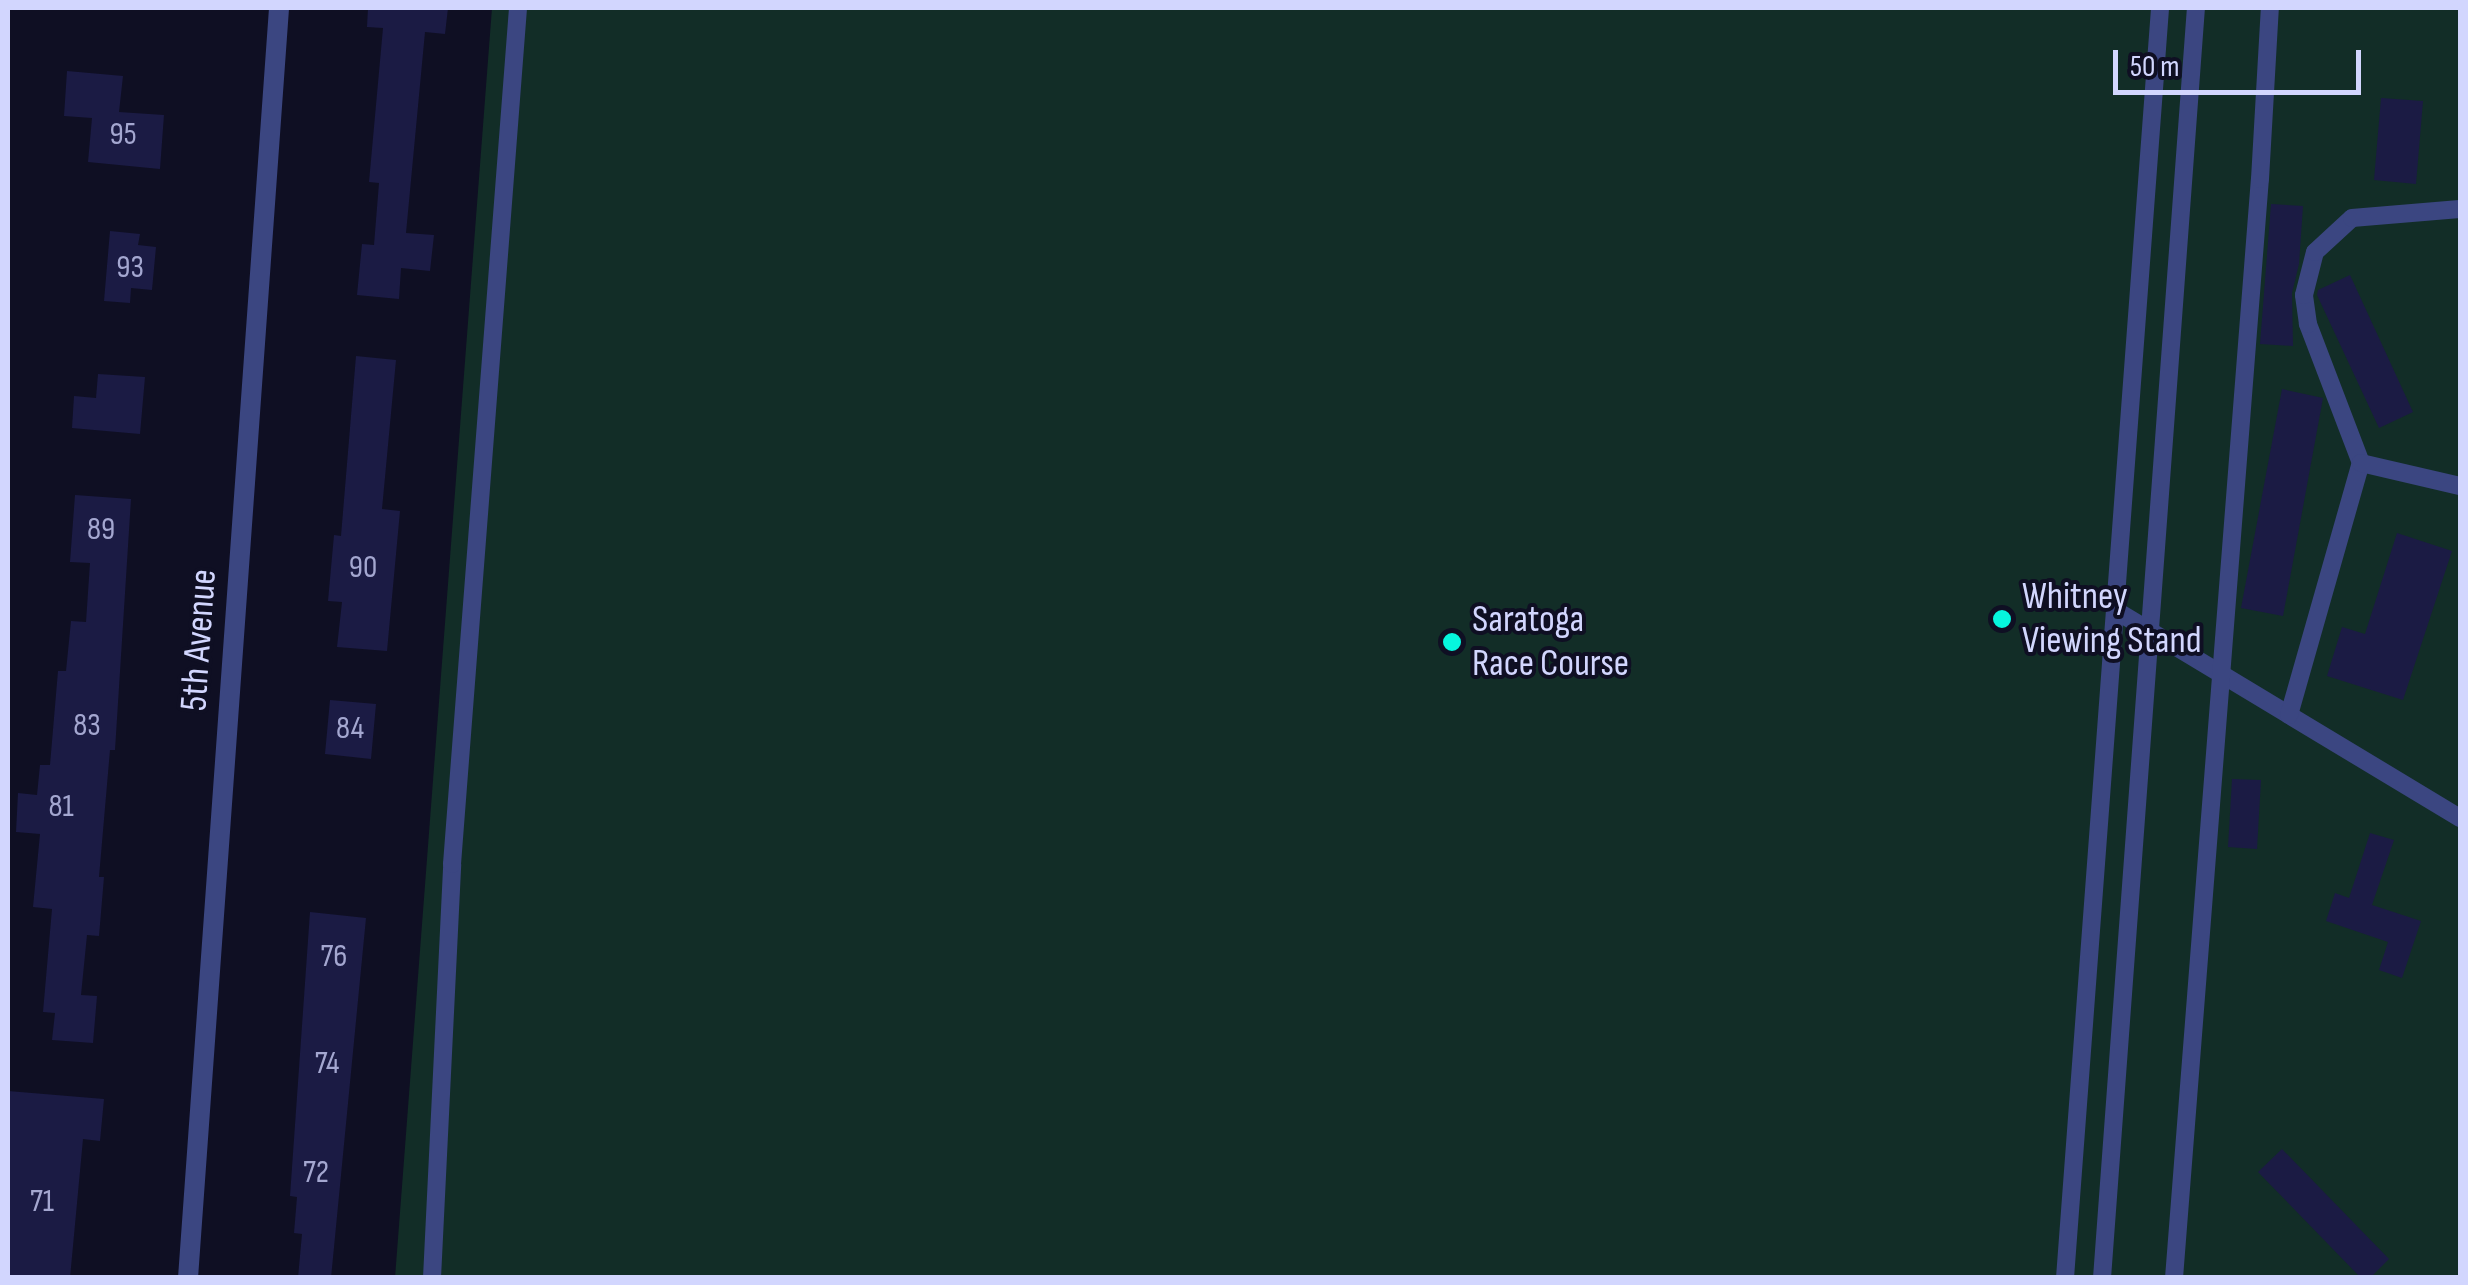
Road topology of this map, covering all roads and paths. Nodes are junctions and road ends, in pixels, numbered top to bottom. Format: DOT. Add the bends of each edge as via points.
graph roads {
  1 [pos="279,8"];
  2 [pos="518,8"];
  3 [pos="2160,8"];
  4 [pos="2196,8"];
  5 [pos="2270,8"];
  6 [pos="2152,122"];
  7 [pos="2187,125"];
  8 [pos="2460,208"];
  9 [pos="2361,463"];
  10 [pos="2460,486"];
  11 [pos="2115,610"];
  12 [pos="2150,630"];
  13 [pos="2220,673"];
  14 [pos="2289,715"];
  15 [pos="2460,818"];
  16 [pos="2083,1036"];
  17 [pos="2119,1038"];
  18 [pos="188,1278"];
  19 [pos="432,1278"];
  20 [pos="2065,1278"];
  21 [pos="2102,1278"];
  22 [pos="2174,1278"];
  1 -- 18 [label="street, 5th Avenue"];
  2 -- 19 [label="lane" via="452,864"];
  3 -- 6 [label="lane"];
  4 -- 7 [label="lane"];
  5 -- 13 [label="lane"];
  6 -- 7 [label="lane"];
  6 -- 11 [label="lane"];
  7 -- 12 [label="lane"];
  8 -- 9 [label="lane" via="2352,218 2315,252 2304,295 2308,324"];
  9 -- 10 [label="lane"];
  9 -- 14 [label="lane"];
  11 -- 12 [label="lane"];
  11 -- 16 [label="lane"];
  12 -- 13 [label="lane"];
  12 -- 17 [label="lane"];
  13 -- 14 [label="lane"];
  13 -- 22 [label="lane"];
  14 -- 15 [label="lane"];
  16 -- 17 [label="lane"];
  16 -- 20 [label="lane"];
  17 -- 21 [label="lane"];
}
